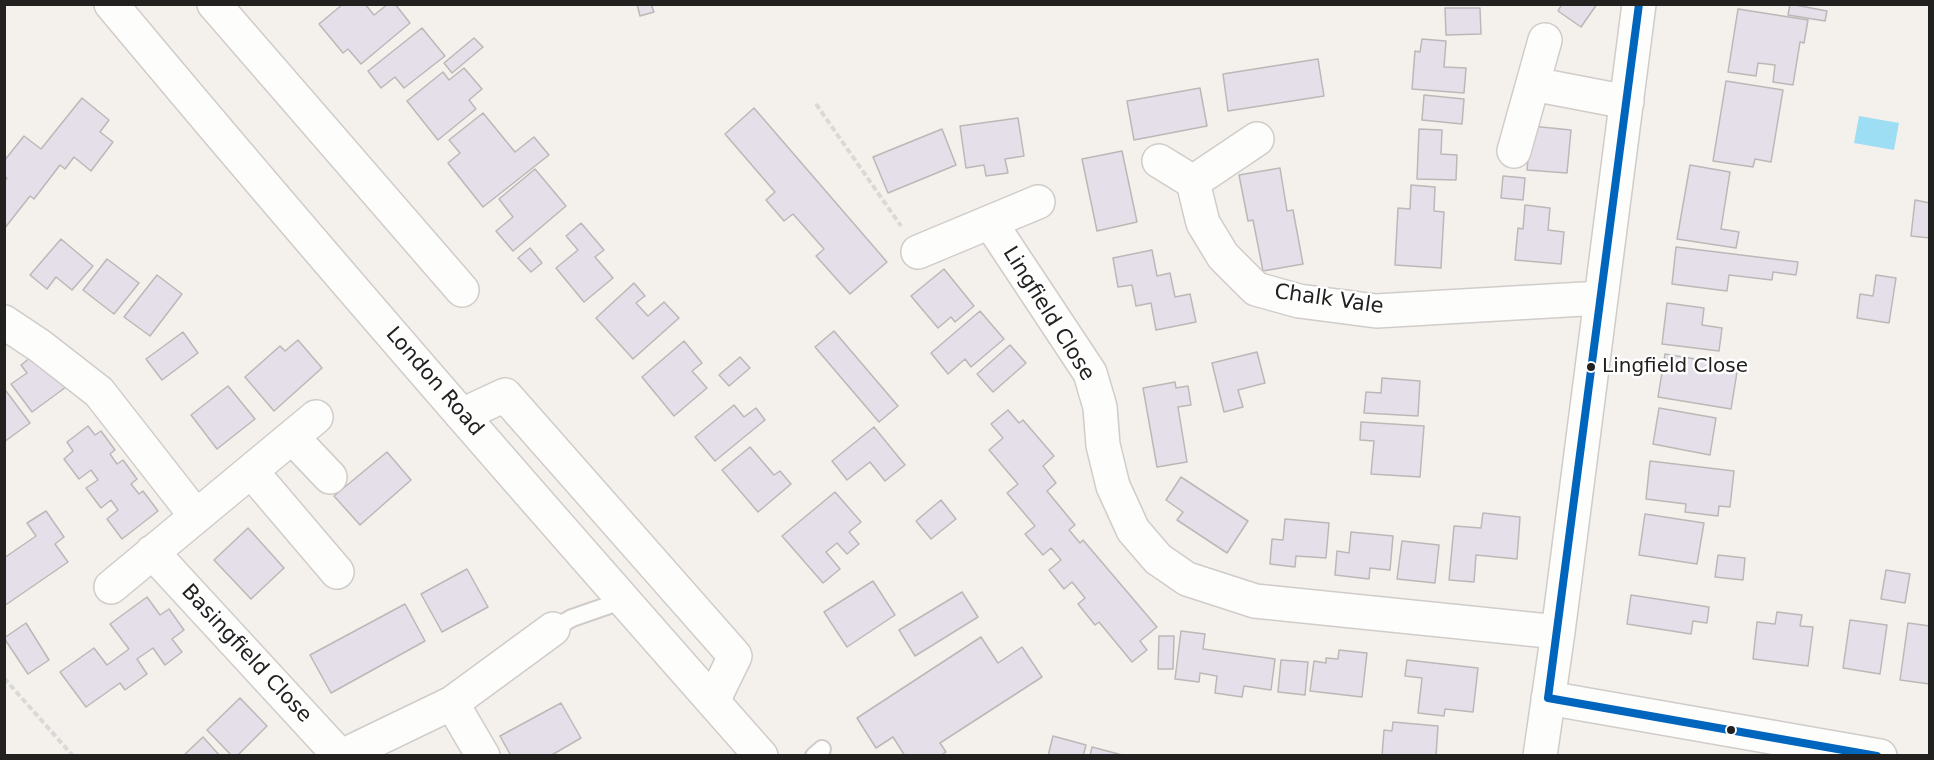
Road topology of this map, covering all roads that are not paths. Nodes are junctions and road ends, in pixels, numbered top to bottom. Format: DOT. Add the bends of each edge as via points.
graph roads {
  1 [pos="111,4"];
  2 [pos="214,4"];
  3 [pos="1639,4"];
  4 [pos="1545,40"];
  5 [pos="1533,84"];
  6 [pos="1627,102"];
  7 [pos="1257,139"];
  8 [pos="1514,151"];
  9 [pos="1159,161"];
  10 [pos="1193,182"];
  11 [pos="1038,202"];
  12 [pos="990,222"];
  13 [pos="918,252"];
  14 [pos="462,290"];
  15 [pos="1600,298"];
  16 [pos="4,322"];
  17 [pos="462,416"];
  18 [pos="251,471"];
  19 [pos="330,477"];
  20 [pos="196,516"];
  21 [pos="152,552"];
  22 [pos="337,572"];
  23 [pos="111,587"];
  24 [pos="624,600"];
  25 [pos="553,629"];
  26 [pos="1558,632"];
  27 [pos="1548,698"];
  28 [pos="713,701"];
  29 [pos="452,703"];
  30 [pos="1865,755"];
  31 [pos="341,756"];
  32 [pos="483,756"];
  33 [pos="761,756"];
  34 [pos="1540,756"];
  1 -- 17 [label="street, London Road"];
  2 -- 14 [label="street"];
  3 -- 6 [label="street"];
  4 -- 5 [label="street"];
  5 -- 6 [label="street"];
  5 -- 8 [label="street"];
  6 -- 15 [label="street"];
  7 -- 10 [label="street"];
  9 -- 10 [label="street"];
  10 -- 15 [label="street, Chalk Vale" via="1203,223 1223,256 1256,289 1299,301 1376,311"];
  11 -- 12 [label="street, Lingfield Close"];
  12 -- 13 [label="street, Lingfield Close"];
  12 -- 26 [label="street, Lingfield Close" via="1090,373 1100,407 1113,486 1133,530 1158,559 1187,579 1255,601"];
  15 -- 26 [label="street"];
  16 -- 20 [label="street" via="99,392"];
  17 -- 24 [label="street, London Road"];
  17 -- 28 [label="street" via="505,395 735,656"];
  18 -- 19 [label="street" via="304,427"];
  18 -- 20 [label="street"];
  18 -- 22 [label="street"];
  20 -- 21 [label="street"];
  21 -- 23 [label="street"];
  21 -- 31 [label="street, Basingfield Close"];
  24 -- 25 [label="lane"];
  24 -- 28 [label="street, London Road"];
  25 -- 29 [label="street, Basingfield Close"];
  26 -- 27 [label="street"];
  27 -- 30 [label="street"];
  27 -- 34 [label="street"];
  28 -- 33 [label="street, London Road"];
  29 -- 31 [label="street, Basingfield Close"];
  29 -- 32 [label="street"];
}
